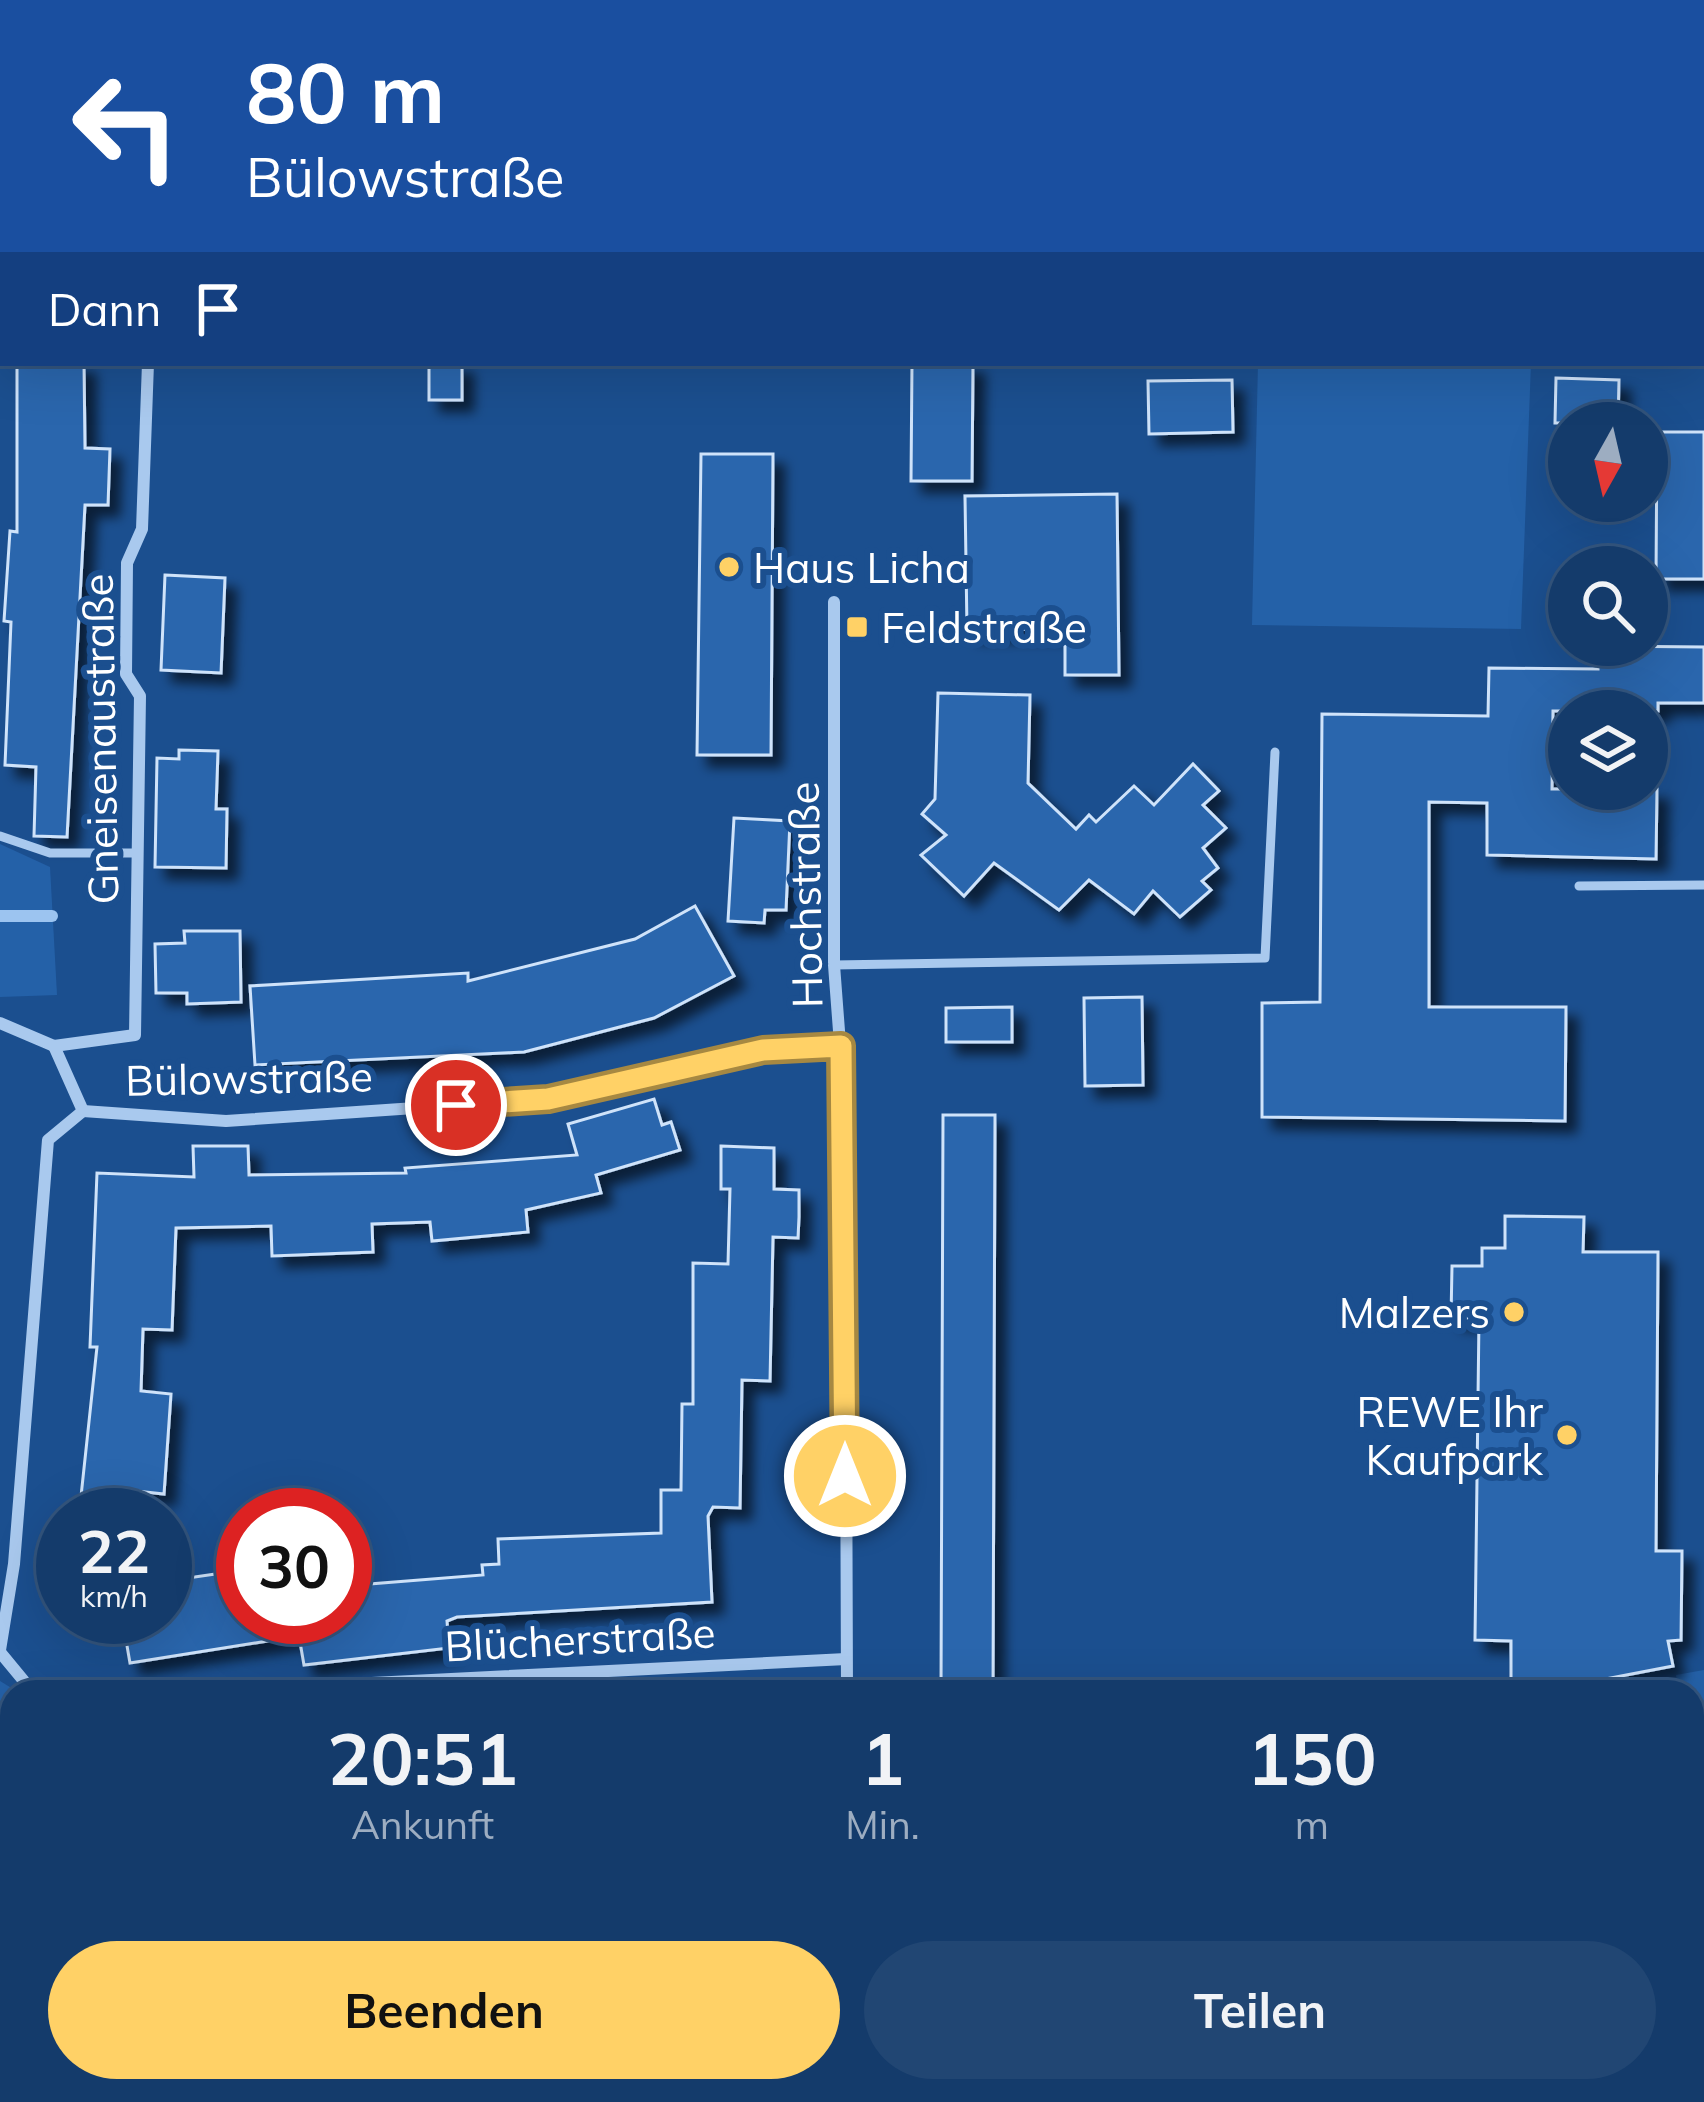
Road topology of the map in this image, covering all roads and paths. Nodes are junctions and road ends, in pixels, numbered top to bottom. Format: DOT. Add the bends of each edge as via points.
graph roads {
  1 [pos="148,366"];
  2 [pos="834,602"];
  3 [pos="1275,752"];
  4 [pos="0,836"];
  5 [pos="135,853"];
  6 [pos="1704,885"];
  7 [pos="1579,886"];
  8 [pos="834,965"];
  9 [pos="0,1023"];
  10 [pos="54,1046"];
  11 [pos="841,1046"];
  12 [pos="83,1112"];
  13 [pos="0,1651"];
  14 [pos="846,1658"];
  15 [pos="23,1680"];
  16 [pos="430,1680"];
  17 [pos="847,1680"];
  1 -- 5 [label="street, Gneisenaustraße" via="142,529 127,563 126,674 140,696"];
  2 -- 8 [label="street, Hochstraße"];
  3 -- 8 [label="lane" via="1265,958"];
  4 -- 5 [label="lane" via="50,853"];
  5 -- 10 [label="street, Gneisenaustraße" via="135,1035"];
  6 -- 7 [label="lane"];
  8 -- 11 [label="street, Hochstraße"];
  9 -- 10 [label="street"];
  10 -- 12 [label="street"];
  11 -- 12 [label="street, Bülowstraße" via="763,1050 548,1099 226,1120"];
  11 -- 14 [label="street, Hochstraße"];
  12 -- 13 [label="street" via="48,1140"];
  13 -- 15 [label="street"];
  14 -- 16 [label="street, Blücherstraße"];
  14 -- 17 [label="street, Hochstraße"];
}
